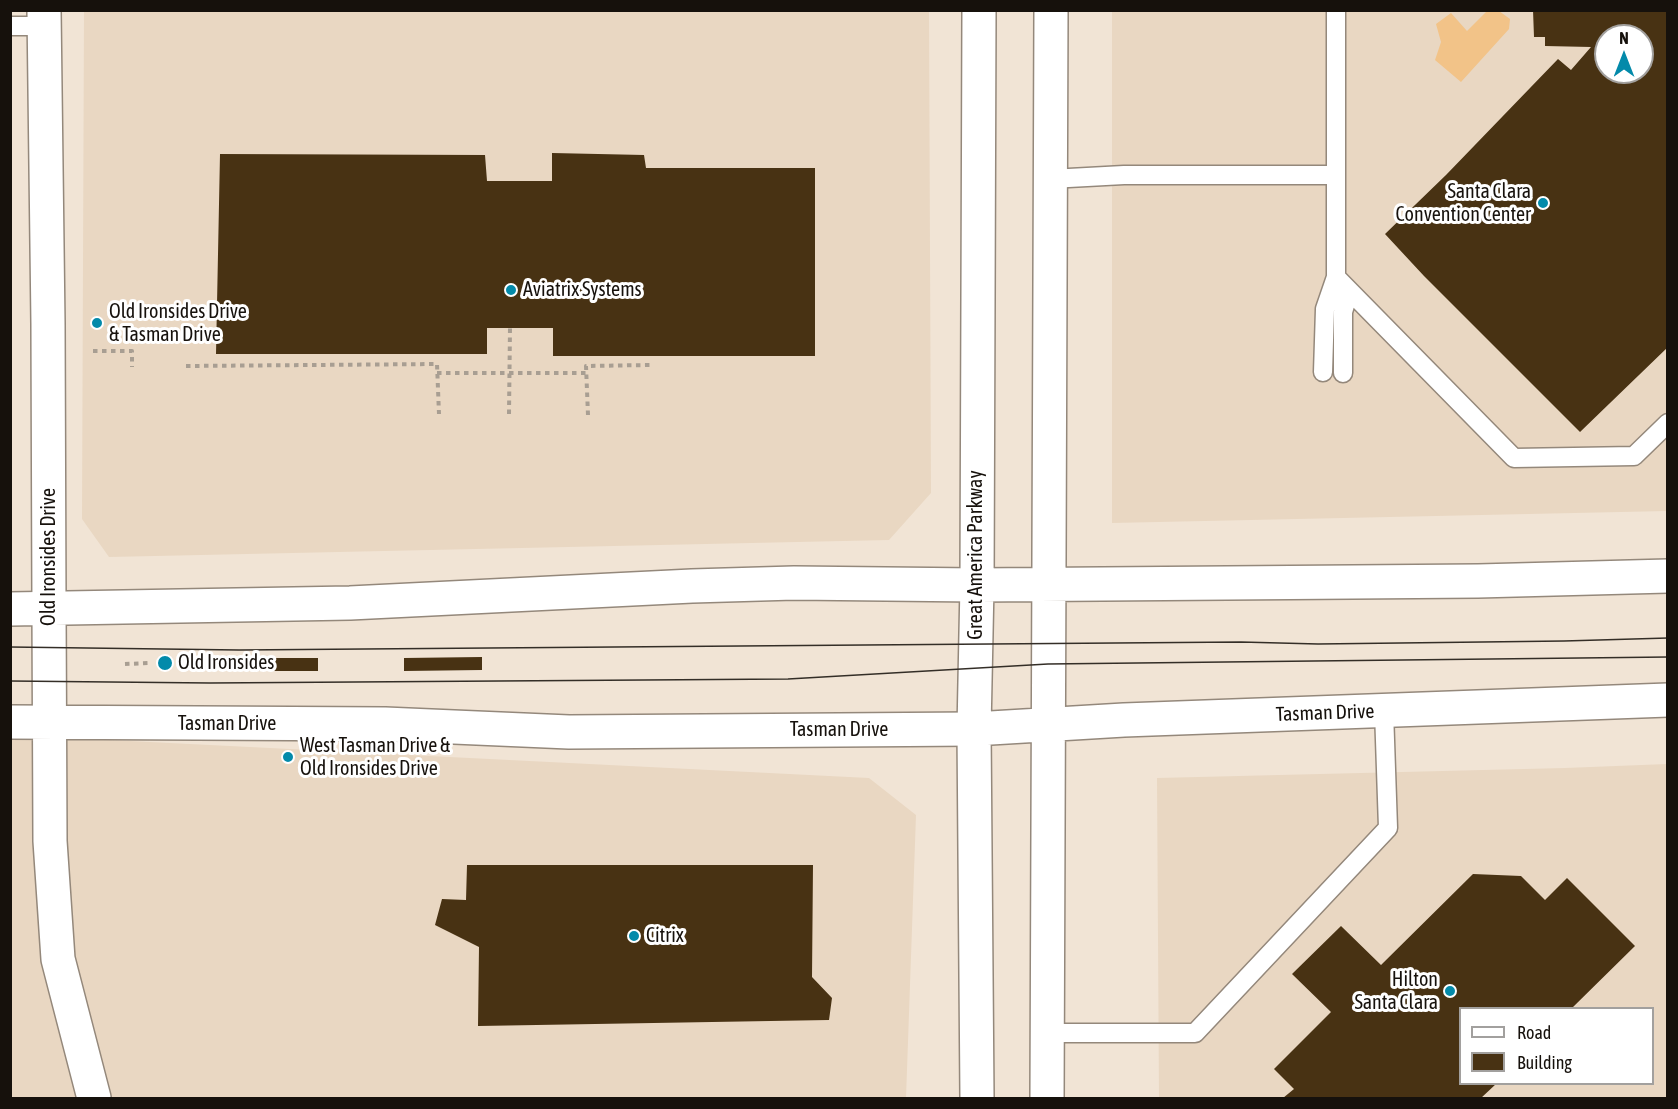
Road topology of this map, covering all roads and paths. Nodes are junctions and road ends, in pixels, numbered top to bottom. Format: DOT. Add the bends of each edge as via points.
graph roads {
  1 [pos="979,10"];
  2 [pos="1051,10"];
  3 [pos="1336,10"];
  4 [pos="44,18"];
  5 [pos="10,26"];
  6 [pos="1336,175"];
  7 [pos="1050,179"];
  8 [pos="1336,277"];
  9 [pos="1350,292"];
  10 [pos="510,328"];
  11 [pos="93,351"];
  12 [pos="651,365"];
  13 [pos="186,366"];
  14 [pos="132,367"];
  15 [pos="1323,372"];
  16 [pos="437,373"];
  17 [pos="510,373"];
  18 [pos="587,373"];
  19 [pos="1343,373"];
  20 [pos="440,414"];
  21 [pos="509,414"];
  22 [pos="588,415"];
  23 [pos="1668,423"];
  24 [pos="1668,576"];
  25 [pos="977,585"];
  26 [pos="1049,585"];
  27 [pos="49,608"];
  28 [pos="10,609"];
  29 [pos="150,663"];
  30 [pos="125,664"];
  31 [pos="1668,700"];
  32 [pos="1384,711"];
  33 [pos="10,722"];
  34 [pos="50,723"];
  35 [pos="1049,724"];
  36 [pos="974,729"];
  37 [pos="1047,1033"];
  38 [pos="94,1098"];
  39 [pos="977,1098"];
  40 [pos="1047,1098"];
  1 -- 25 [label="main road, Great America Parkway"];
  2 -- 7 [label="main road"];
  3 -- 6 [label="lane"];
  4 -- 5 [label="lane"];
  4 -- 27 [label="main road, Old Ironsides Drive"];
  6 -- 7 [label="lane"];
  6 -- 8 [label="lane"];
  7 -- 26 [label="main road"];
  8 -- 9 [label="lane"];
  8 -- 15 [label="lane" via="1324,309"];
  9 -- 19 [label="lane" via="1343,312"];
  9 -- 23 [label="lane" via="1514,458 1634,456"];
  10 -- 17 [label="path"];
  11 -- 14 [label="path" via="132,351"];
  12 -- 18 [label="path" via="586,366"];
  13 -- 16 [label="path" via="437,364"];
  16 -- 17 [label="path"];
  16 -- 20 [label="path"];
  17 -- 18 [label="path"];
  17 -- 21 [label="path"];
  18 -- 22 [label="path"];
  24 -- 26 [label="main road"];
  25 -- 26 [label="main road"];
  25 -- 27 [label="main road" via="794,583 350,603"];
  25 -- 36 [label="main road, Great America Parkway"];
  26 -- 35 [label="main road"];
  27 -- 28 [label="main road"];
  27 -- 34 [label="main road, Old Ironsides Drive"];
  29 -- 30 [label="path"];
  31 -- 32 [label="main road, Tasman Drive"];
  32 -- 35 [label="main road, Tasman Drive"];
  32 -- 37 [label="lane" via="1388,828 1195,1033"];
  33 -- 34 [label="main road, Tasman Drive"];
  34 -- 36 [label="main road, Tasman Drive" via="385,724 569,732"];
  34 -- 38 [label="main road, Old Ironsides Drive" via="50,841 58,959"];
  35 -- 36 [label="main road, Tasman Drive"];
  35 -- 37 [label="main road"];
  36 -- 39 [label="main road, Great America Parkway"];
  37 -- 40 [label="main road"];
}
